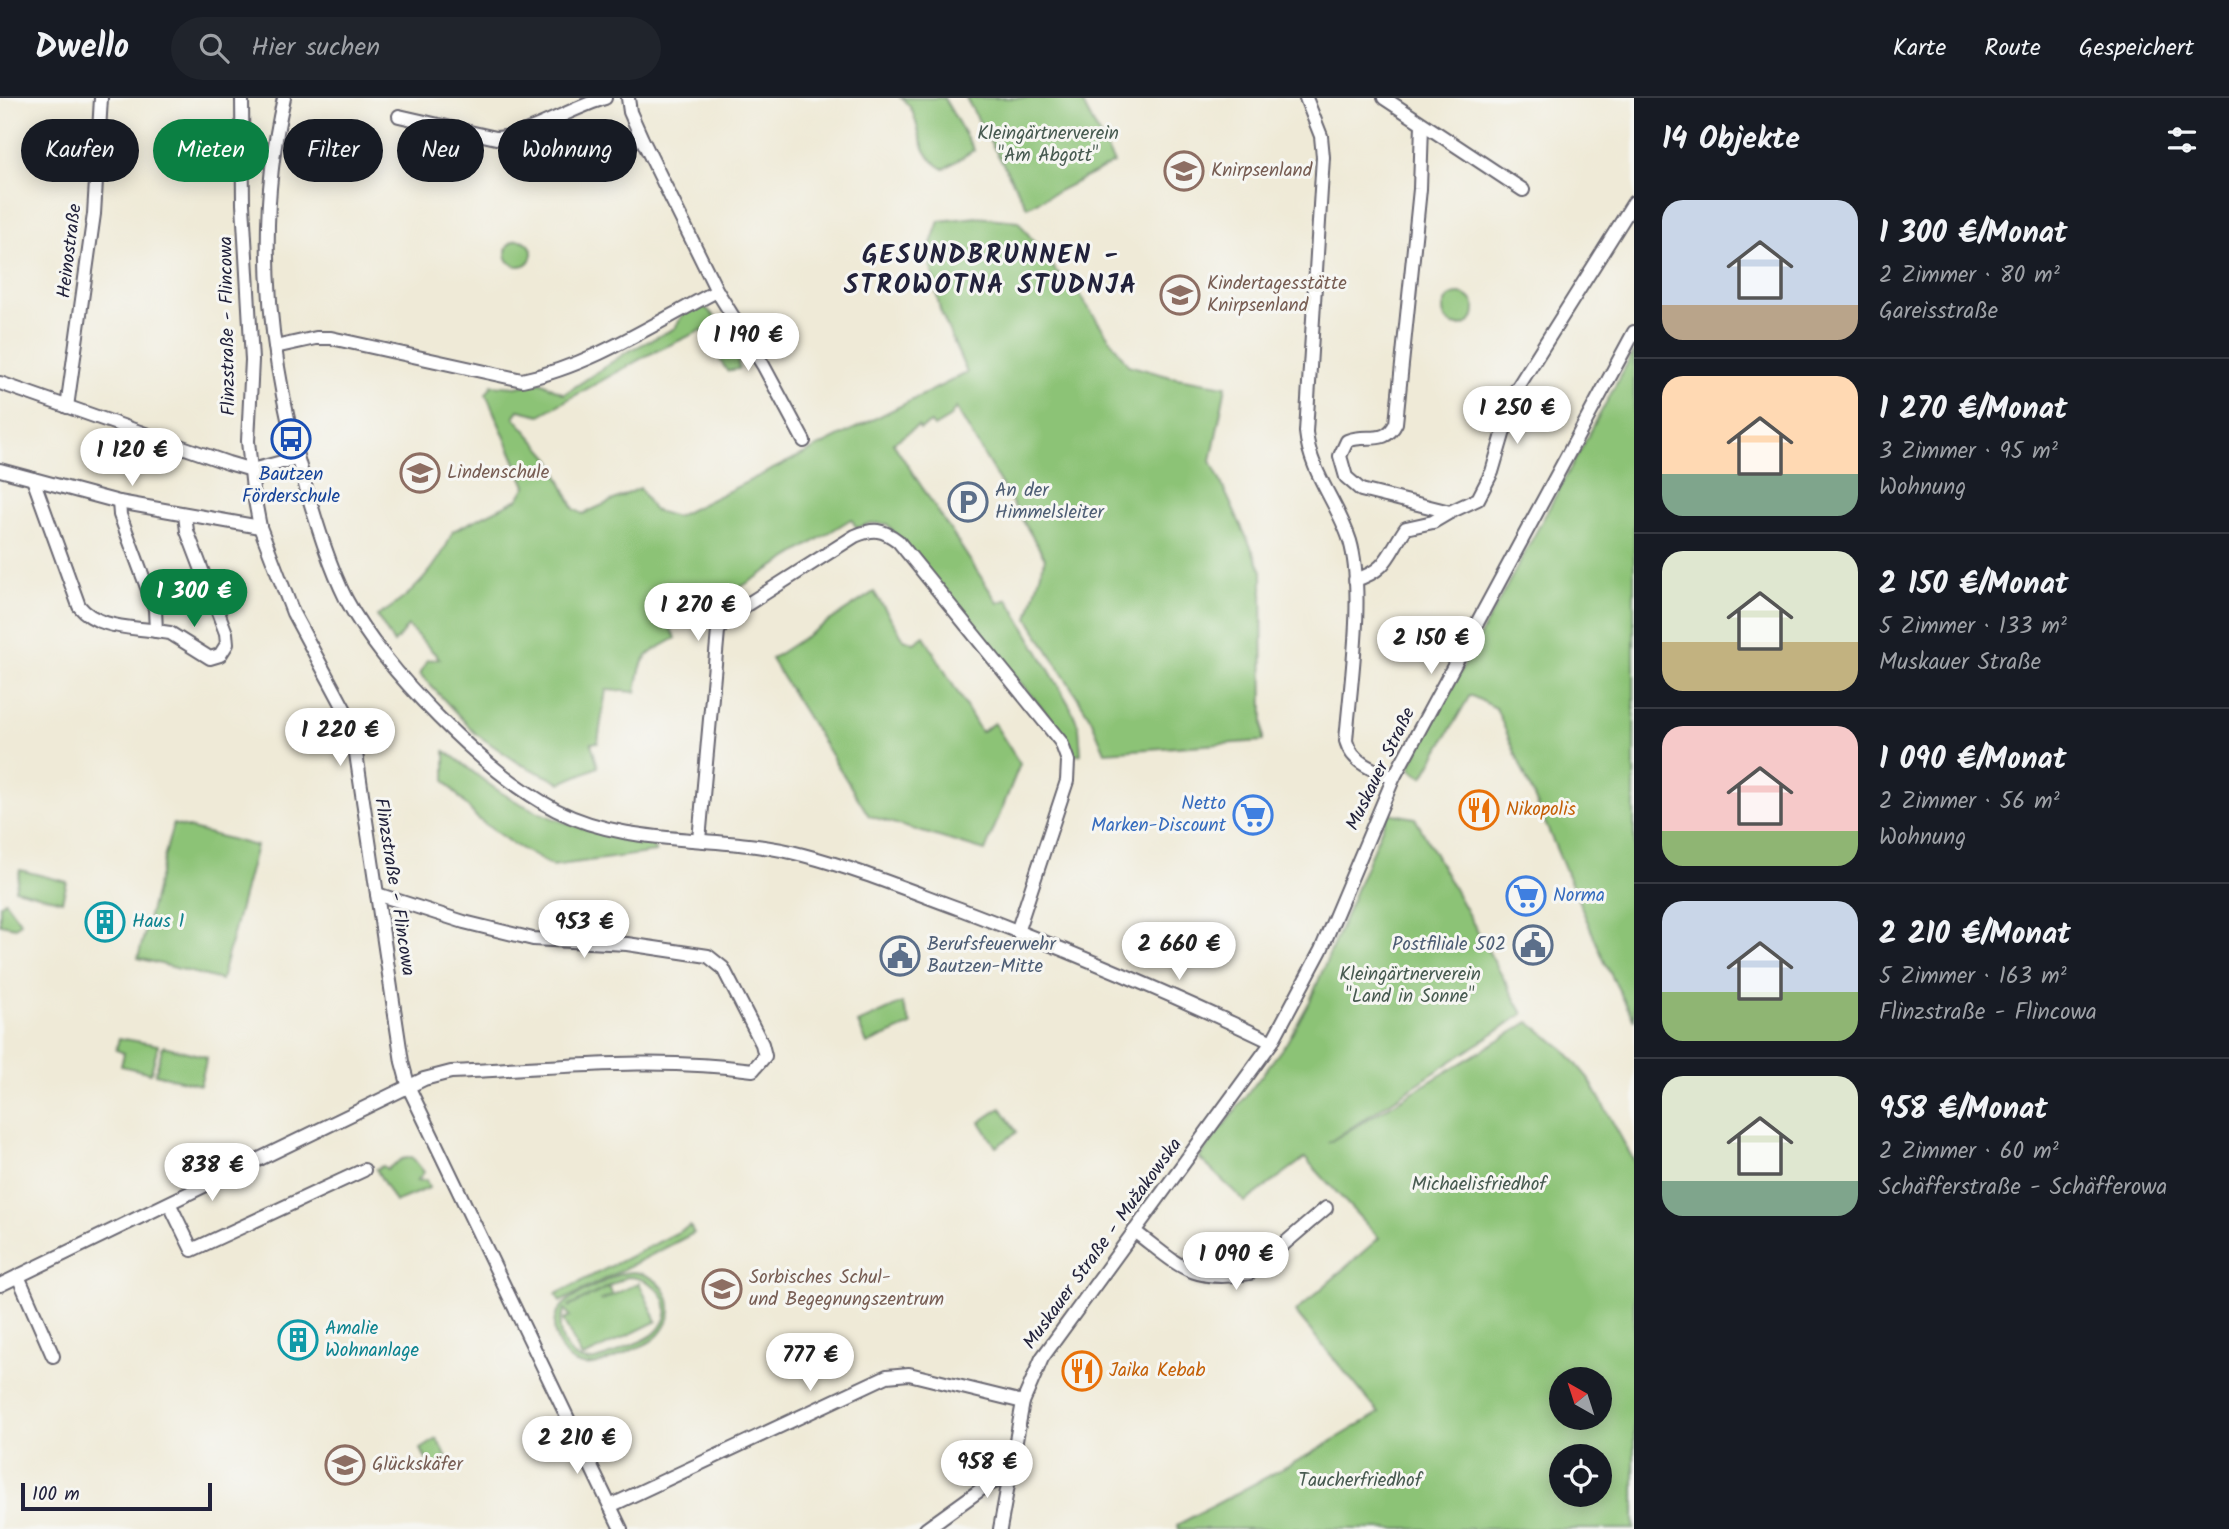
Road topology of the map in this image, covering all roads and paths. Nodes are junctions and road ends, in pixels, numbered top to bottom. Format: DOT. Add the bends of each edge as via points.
graph roads {
  1 [pos="101,98"];
  2 [pos="242,98"];
  3 [pos="284,98"];
  4 [pos="605,98"];
  5 [pos="628,98"];
  6 [pos="1306,98"];
  7 [pos="1384,98"];
  8 [pos="399,117"];
  9 [pos="1422,124"];
  10 [pos="1523,190"];
  11 [pos="1634,202"];
  12 [pos="717,291"];
  13 [pos="1634,332"];
  14 [pos="275,348"];
  15 [pos="0,383"];
  16 [pos="67,407"];
  17 [pos="804,441"];
  18 [pos="296,457"];
  19 [pos="0,470"];
  20 [pos="252,470"];
  21 [pos="33,479"];
  22 [pos="119,502"];
  23 [pos="1445,514"];
  24 [pos="185,515"];
  25 [pos="260,527"];
  26 [pos="1355,580"];
  27 [pos="156,631"];
  28 [pos="1394,778"];
  29 [pos="699,840"];
  30 [pos="377,894"];
  31 [pos="1017,932"];
  32 [pos="1272,1042"];
  33 [pos="409,1088"];
  34 [pos="364,1170"];
  35 [pos="170,1205"];
  36 [pos="1326,1208"];
  37 [pos="1134,1231"];
  38 [pos="18,1276"];
  39 [pos="0,1285"];
  40 [pos="53,1356"];
  41 [pos="1023,1402"];
  42 [pos="1008,1477"];
  43 [pos="610,1506"];
  44 [pos="621,1529"];
  45 [pos="926,1529"];
  46 [pos="999,1529"];
  1 -- 16 [label="street, Heinostraße" via="94,214"];
  2 -- 20 [label="street, Flinzstraße - Flincowa"];
  3 -- 14 [label="street" via="268,231 267,290"];
  4 -- 8 [label="street" via="576,106 511,138"];
  5 -- 12 [label="street" via="642,139"];
  6 -- 26 [label="street" via="1321,136 1323,157 1306,432 1308,451 1350,543"];
  7 -- 9 [label="street"];
  9 -- 10 [label="street"];
  9 -- 23 [label="street" via="1420,189 1396,423 1384,437 1347,441 1340,456 1346,477 1361,490"];
  11 -- 23 [label="street" via="1516,390 1492,472 1478,499"];
  12 -- 14 [label="street" via="579,362 522,380 331,338"];
  12 -- 17 [label="street"];
  13 -- 28 [label="street, Muskauer Straße"];
  14 -- 18 [label="street"];
  15 -- 16 [label="street"];
  16 -- 20 [label="street"];
  18 -- 20 [label="street"];
  18 -- 29 [label="street" via="346,598 384,655 456,732 506,776 556,810 601,826"];
  19 -- 21 [label="street"];
  20 -- 25 [label="street, Flinzstraße - Flincowa"];
  21 -- 22 [label="street"];
  21 -- 27 [label="street" via="86,615"];
  22 -- 24 [label="street"];
  22 -- 27 [label="street" via="155,609"];
  23 -- 26 [label="street" via="1406,528 1383,567"];
  24 -- 25 [label="street"];
  24 -- 27 [label="street" via="226,644 220,655 210,658 170,633"];
  25 -- 30 [label="street, Flinzstraße - Flincowa" via="293,614 345,710 354,740"];
  26 -- 28 [label="street" via="1346,741 1348,751 1365,766"];
  28 -- 32 [label="street, Muskauer Straße" via="1321,950"];
  29 -- 31 [label="street" via="763,845 802,854"];
  29 -- 31 [label="street" via="718,631 729,616 855,536 883,530 898,541 1050,723 1065,751 1067,781"];
  30 -- 33 [label="street, Flinzstraße - Flincowa"];
  30 -- 33 [label="street" via="533,939 626,944 708,956 723,968 765,1056 753,1070 705,1063 451,1072"];
  31 -- 32 [label="street"];
  32 -- 37 [label="street, Muskauer Straße - Mužakowska"];
  33 -- 35 [label="street"];
  33 -- 43 [label="street, Flinzstraße - Flincowa"];
  34 -- 35 [label="street" via="192,1250"];
  35 -- 38 [label="street"];
  36 -- 37 [label="street" via="1250,1273 1233,1276 1193,1274"];
  37 -- 41 [label="street, Muskauer Straße - Mužakowska" via="1058,1332"];
  38 -- 39 [label="street"];
  38 -- 40 [label="street"];
  41 -- 42 [label="street, Muskauer Straße - Mužakowska"];
  41 -- 43 [label="street" via="909,1374 887,1376"];
  42 -- 45 [label="street" via="987,1485"];
  42 -- 46 [label="street, Muskauer Straße - Mužakowska"];
  43 -- 44 [label="street, Flinzstraße - Flincowa"];
}
